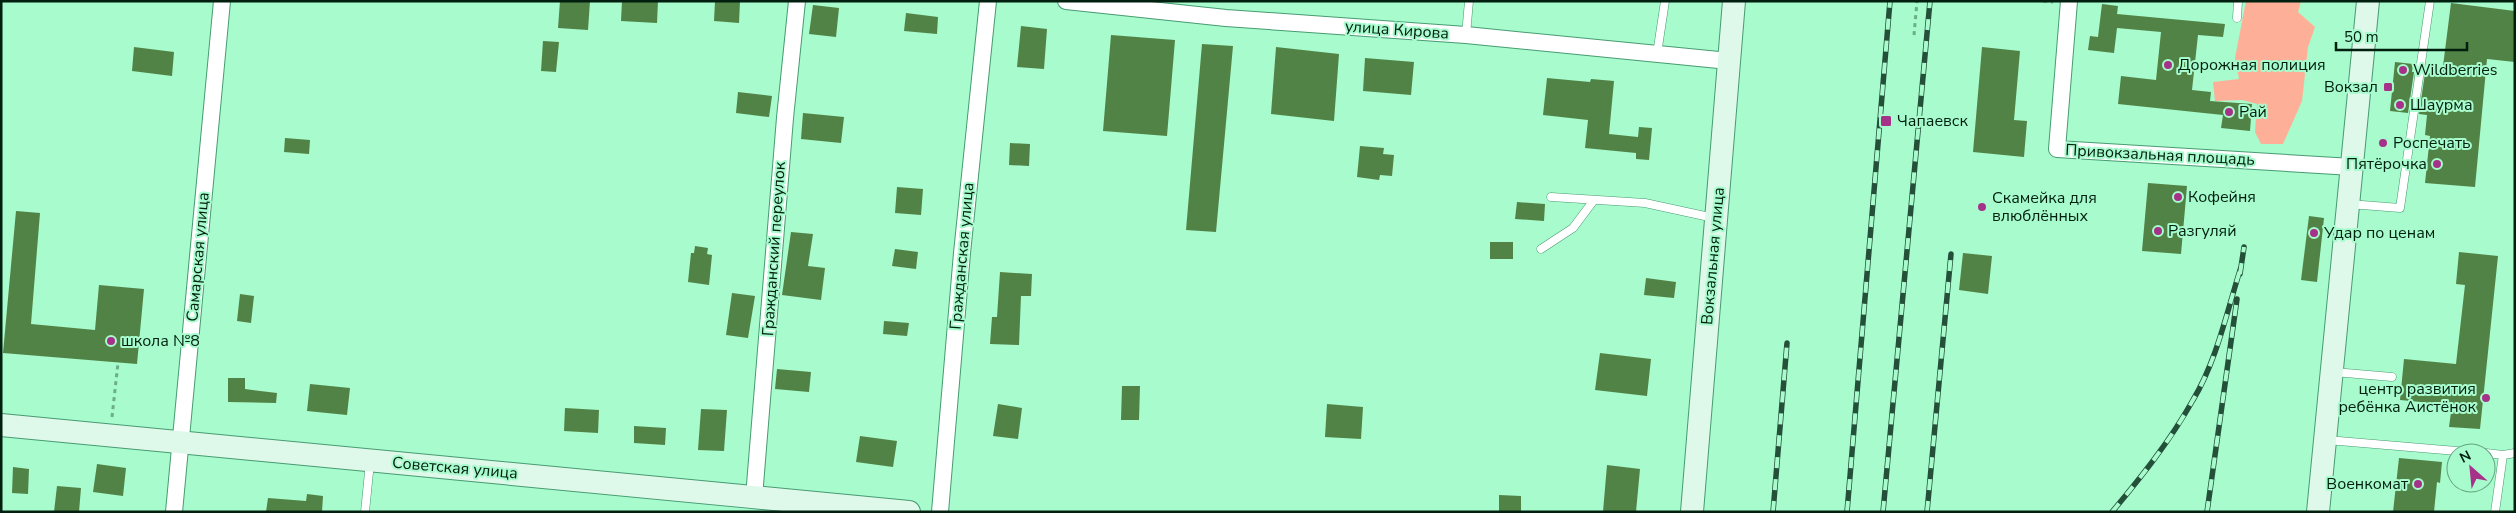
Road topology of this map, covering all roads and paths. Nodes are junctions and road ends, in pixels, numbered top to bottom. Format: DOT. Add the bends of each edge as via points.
graph roads {
  1 [pos="222,1"];
  2 [pos="797,1"];
  3 [pos="988,1"];
  4 [pos="1066,1"];
  5 [pos="1469,1"];
  6 [pos="1665,1"];
  7 [pos="1734,1"];
  8 [pos="1917,1"];
  9 [pos="2043,1"];
  10 [pos="2069,1"];
  11 [pos="2238,1"];
  12 [pos="2368,1"];
  13 [pos="2430,1"];
  14 [pos="2050,2"];
  15 [pos="2237,18"];
  16 [pos="1466,35"];
  17 [pos="1914,35"];
  18 [pos="1657,54"];
  19 [pos="1728,61"];
  20 [pos="2352,167"];
  21 [pos="1552,197"];
  22 [pos="1594,200"];
  23 [pos="2348,204"];
  24 [pos="1716,219"];
  25 [pos="1541,249"];
  26 [pos="118,363"];
  27 [pos="2332,372"];
  28 [pos="2392,377"];
  29 [pos="1,425"];
  30 [pos="111,435"];
  31 [pos="2325,440"];
  32 [pos="182,443"];
  33 [pos="2446,450"];
  34 [pos="2515,453"];
  35 [pos="2496,455"];
  36 [pos="2503,455"];
  37 [pos="370,460"];
  38 [pos="754,497"];
  39 [pos="174,512"];
  40 [pos="365,512"];
  41 [pos="909,512"];
  42 [pos="940,512"];
  43 [pos="1692,512"];
  44 [pos="2318,512"];
  45 [pos="2495,512"];
  1 -- 32 [label="street, Самарская улица"];
  2 -- 38 [label="street, Гражданский переулок"];
  3 -- 42 [label="street, Гражданская улица"];
  4 -- 16 [label="street, улица Кирова" via="1226,18"];
  5 -- 16 [label="lane"];
  6 -- 18 [label="lane"];
  7 -- 19 [label="street, Вокзальная улица"];
  8 -- 17 [label="path"];
  9 -- 14 [label="path"];
  10 -- 20 [label="street, Привокзальная площадь" via="2057,149"];
  11 -- 15 [label="lane"];
  12 -- 20 [label="street"];
  13 -- 23 [label="lane" via="2400,208"];
  16 -- 18 [label="street, улица Кирова"];
  18 -- 19 [label="street, улица Кирова"];
  19 -- 24 [label="street, Вокзальная улица"];
  20 -- 23 [label="street"];
  21 -- 22 [label="lane"];
  22 -- 24 [label="lane" via="1645,203"];
  22 -- 25 [label="lane" via="1573,228"];
  23 -- 27 [label="street"];
  24 -- 43 [label="street, Вокзальная улица"];
  26 -- 30 [label="path"];
  27 -- 28 [label="lane"];
  27 -- 31 [label="street"];
  29 -- 30 [label="street, Советская улица"];
  30 -- 32 [label="street, Советская улица"];
  31 -- 33 [label="lane"];
  31 -- 44 [label="street"];
  32 -- 37 [label="street, Советская улица"];
  32 -- 39 [label="street, Самарская улица"];
  34 -- 36 [label="lane"];
  35 -- 36 [label="lane"];
  36 -- 45 [label="lane"];
  37 -- 38 [label="street, Советская улица"];
  37 -- 40 [label="lane"];
  38 -- 41 [label="street, Советская улица"];
}
